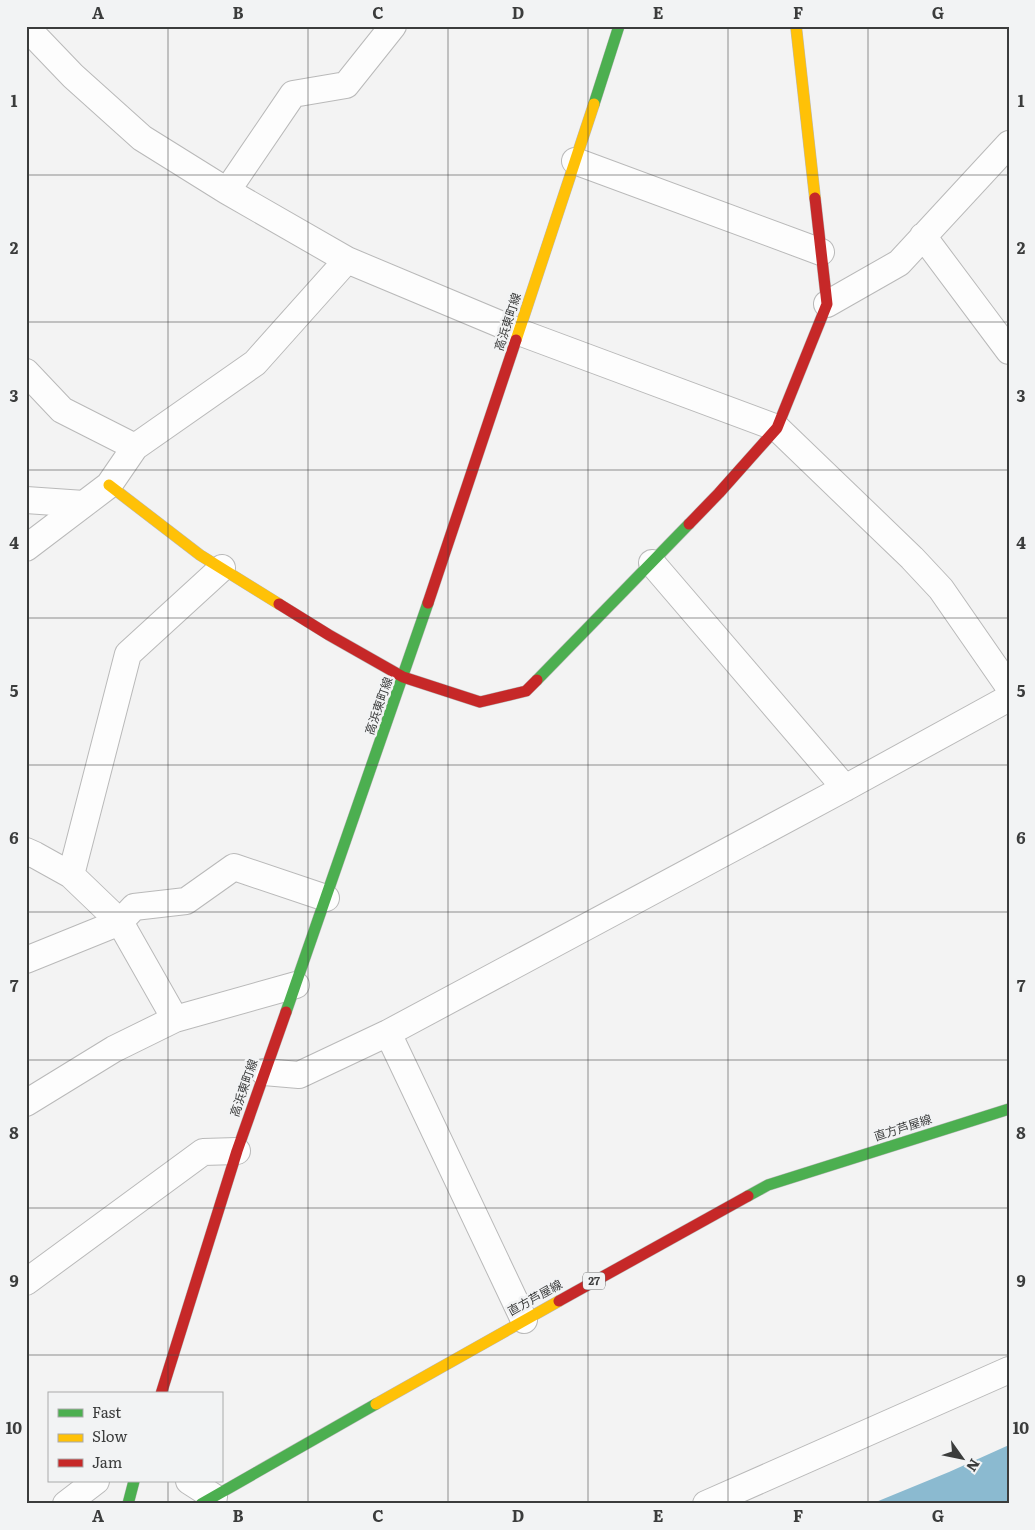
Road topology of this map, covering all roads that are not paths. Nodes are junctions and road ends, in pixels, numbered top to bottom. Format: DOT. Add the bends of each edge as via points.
graph roads {
  1 [pos="393,26"];
  2 [pos="619,26"];
  3 [pos="796,26"];
  4 [pos="27,28"];
  5 [pos="1009,144"];
  6 [pos="575,161"];
  7 [pos="227,191"];
  8 [pos="923,236"];
  9 [pos="821,252"];
  10 [pos="347,260"];
  11 [pos="827,304"];
  12 [pos="519,332"];
  13 [pos="1009,351"];
  14 [pos="26,372"];
  15 [pos="778,428"];
  16 [pos="135,447"];
  17 [pos="109,485"];
  18 [pos="26,500"];
  19 [pos="84,504"];
  20 [pos="26,548"];
  21 [pos="652,562"];
  22 [pos="222,568"];
  23 [pos="404,677"];
  24 [pos="1009,687"];
  25 [pos="1009,698"];
  26 [pos="845,788"];
  27 [pos="26,851"];
  28 [pos="71,875"];
  29 [pos="326,898"];
  30 [pos="120,922"];
  31 [pos="26,960"];
  32 [pos="296,985"];
  33 [pos="175,1018"];
  34 [pos="388,1033"];
  35 [pos="264,1072"];
  36 [pos="26,1103"];
  37 [pos="1009,1109"];
  38 [pos="237,1151"];
  39 [pos="26,1282"];
  40 [pos="524,1320"];
  41 [pos="1009,1370"];
  42 [pos="162,1392"];
  43 [pos="95,1482"];
  44 [pos="134,1482"];
  45 [pos="190,1482"];
  46 [pos="207,1500"];
  47 [pos="66,1504"];
  48 [pos="128,1504"];
  49 [pos="706,1504"];
  1 -- 7 [label="street" via="346,85 293,94"];
  2 -- 6 [label="main road, 高浜東町線"];
  3 -- 9 [label="main road"];
  4 -- 7 [label="street" via="142,138"];
  5 -- 8 [label="street"];
  6 -- 9 [label="street"];
  6 -- 12 [label="main road, 高浜東町線"];
  7 -- 10 [label="street"];
  8 -- 11 [label="street" via="899,262"];
  8 -- 13 [label="street"];
  9 -- 11 [label="main road"];
  10 -- 12 [label="street"];
  10 -- 16 [label="street" via="255,363"];
  11 -- 15 [label="main road"];
  12 -- 15 [label="street"];
  12 -- 23 [label="main road, 高浜東町線"];
  14 -- 16 [label="street" via="62,410"];
  15 -- 21 [label="main road"];
  15 -- 24 [label="street" via="941,589"];
  16 -- 17 [label="street"];
  17 -- 19 [label="street"];
  17 -- 22 [label="main road" via="200,555"];
  18 -- 19 [label="street"];
  19 -- 20 [label="street"];
  21 -- 23 [label="main road" via="526,691 480,702"];
  21 -- 26 [label="street"];
  22 -- 23 [label="main road" via="329,635"];
  22 -- 28 [label="street" via="128,654"];
  23 -- 29 [label="main road, 高浜東町線"];
  25 -- 26 [label="street"];
  26 -- 34 [label="street"];
  27 -- 28 [label="street"];
  28 -- 30 [label="street"];
  29 -- 30 [label="street" via="234,866 186,901 134,907"];
  29 -- 32 [label="main road, 高浜東町線"];
  30 -- 31 [label="street"];
  30 -- 33 [label="street"];
  32 -- 33 [label="street"];
  32 -- 35 [label="main road, 高浜東町線"];
  33 -- 36 [label="street"];
  34 -- 35 [label="street" via="299,1075"];
  34 -- 40 [label="street"];
  35 -- 38 [label="main road, 高浜東町線"];
  37 -- 40 [label="main road, 直方芦屋線 / 27" via="768,1185"];
  38 -- 39 [label="street" via="203,1152"];
  38 -- 42 [label="main road, 高浜東町線"];
  40 -- 46 [label="main road, 直方芦屋線 / 27"];
  41 -- 49 [label="street"];
  43 -- 47 [label="street"];
  44 -- 48 [label="main road"];
  45 -- 46 [label="street"];
}
